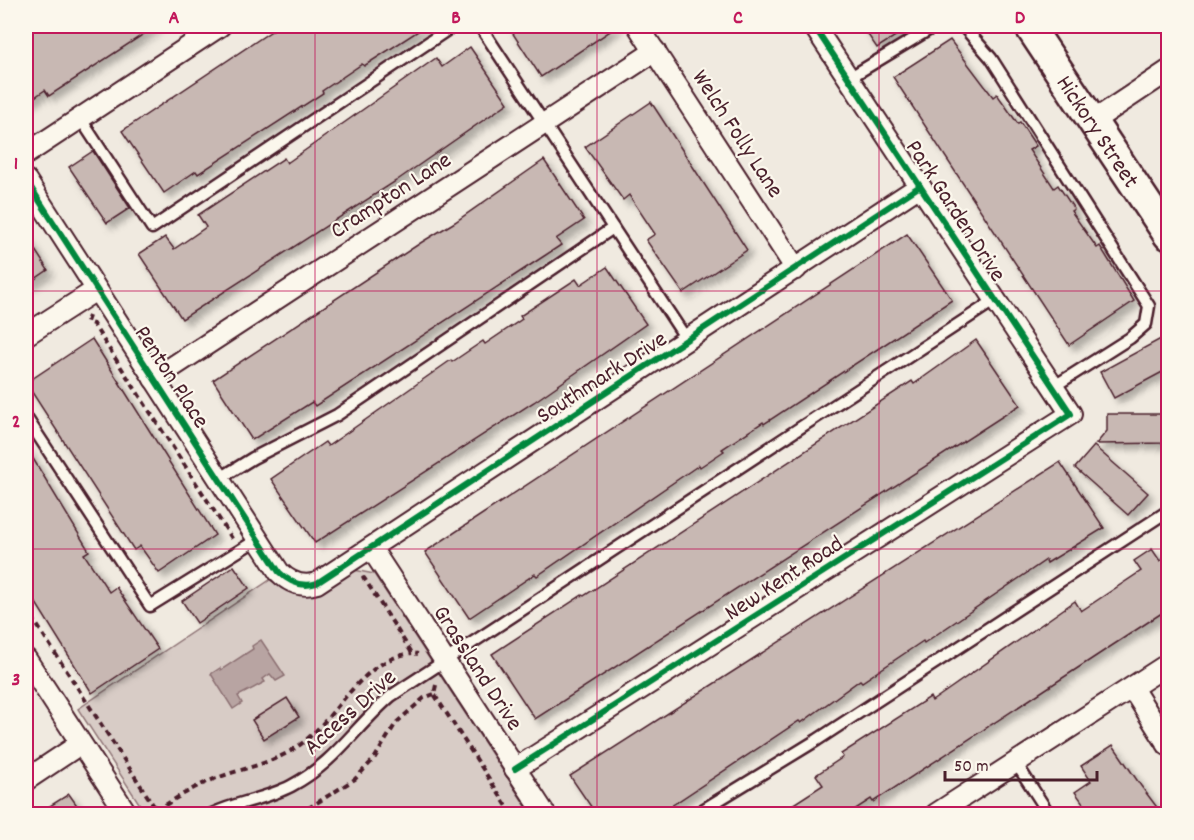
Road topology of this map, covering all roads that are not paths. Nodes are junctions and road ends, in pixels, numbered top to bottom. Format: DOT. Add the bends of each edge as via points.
graph roads {
  1 [pos="220,26"];
  2 [pos="453,26"];
  3 [pos="480,26"];
  4 [pos="638,26"];
  5 [pos="814,26"];
  6 [pos="935,26"];
  7 [pos="963,26"];
  8 [pos="1029,26"];
  9 [pos="655,51"];
  10 [pos="1168,71"];
  11 [pos="849,78"];
  12 [pos="80,118"];
  13 [pos="1093,121"];
  14 [pos="544,123"];
  15 [pos="26,154"];
  16 [pos="26,180"];
  17 [pos="920,186"];
  18 [pos="613,228"];
  19 [pos="1168,235"];
  20 [pos="796,269"];
  21 [pos="96,290"];
  22 [pos="995,300"];
  23 [pos="26,335"];
  24 [pos="687,340"];
  25 [pos="154,379"];
  26 [pos="1053,387"];
  27 [pos="1071,414"];
  28 [pos="26,417"];
  29 [pos="219,479"];
  30 [pos="1168,511"];
  31 [pos="258,539"];
  32 [pos="371,548"];
  33 [pos="297,584"];
  34 [pos="26,659"];
  35 [pos="444,660"];
  36 [pos="1168,664"];
  37 [pos="1132,688"];
  38 [pos="80,744"];
  39 [pos="1168,745"];
  40 [pos="1016,763"];
  41 [pos="515,769"];
  42 [pos="26,780"];
  43 [pos="127,814"];
  44 [pos="212,814"];
  45 [pos="544,814"];
  46 [pos="696,814"];
  47 [pos="936,814"];
  48 [pos="1049,814"];
  1 -- 12 [label="street"];
  2 -- 12 [label="lane" via="152,228"];
  3 -- 14 [label="lane"];
  4 -- 9 [label="street, Welch Folly Lane"];
  5 -- 11 [label="street, Park Garden Drive"];
  6 -- 11 [label="lane"];
  7 -- 26 [label="lane" via="991,58 1149,306 1146,324 1138,331"];
  8 -- 13 [label="street, Hickory Street"];
  9 -- 14 [label="street, Crampton Lane"];
  9 -- 20 [label="street, Welch Folly Lane"];
  10 -- 13 [label="street"];
  11 -- 17 [label="street, Park Garden Drive"];
  12 -- 15 [label="street"];
  13 -- 19 [label="street, Hickory Street"];
  14 -- 18 [label="lane"];
  14 -- 25 [label="street, Crampton Lane"];
  16 -- 21 [label="street, Penton Place"];
  17 -- 20 [label="street, Southmark Drive"];
  17 -- 22 [label="street, Park Garden Drive"];
  18 -- 24 [label="lane"];
  18 -- 29 [label="lane" via="337,415"];
  20 -- 24 [label="street, Southmark Drive"];
  21 -- 23 [label="street"];
  21 -- 25 [label="street, Penton Place"];
  22 -- 26 [label="street, Park Garden Drive"];
  22 -- 35 [label="lane, Access Drive"];
  24 -- 32 [label="street, Southmark Drive"];
  25 -- 29 [label="street, Penton Place"];
  26 -- 27 [label="street, Park Garden Drive"];
  27 -- 41 [label="street, New Kent Road"];
  28 -- 31 [label="lane" via="150,606"];
  29 -- 31 [label="street, Penton Place"];
  30 -- 46 [label="lane"];
  31 -- 33 [label="street, Penton Place" via="279,572"];
  32 -- 33 [label="street, Southmark Drive" via="317,583"];
  32 -- 35 [label="street, Grassland Drive"];
  34 -- 38 [label="street"];
  35 -- 41 [label="street, Grassland Drive"];
  35 -- 44 [label="lane, Access Drive" via="376,710 322,766 279,792"];
  36 -- 37 [label="street"];
  37 -- 39 [label="street"];
  37 -- 40 [label="street"];
  38 -- 42 [label="street"];
  38 -- 43 [label="street"];
  40 -- 47 [label="street"];
  40 -- 48 [label="lane"];
  41 -- 45 [label="street, Grassland Drive"];
}
